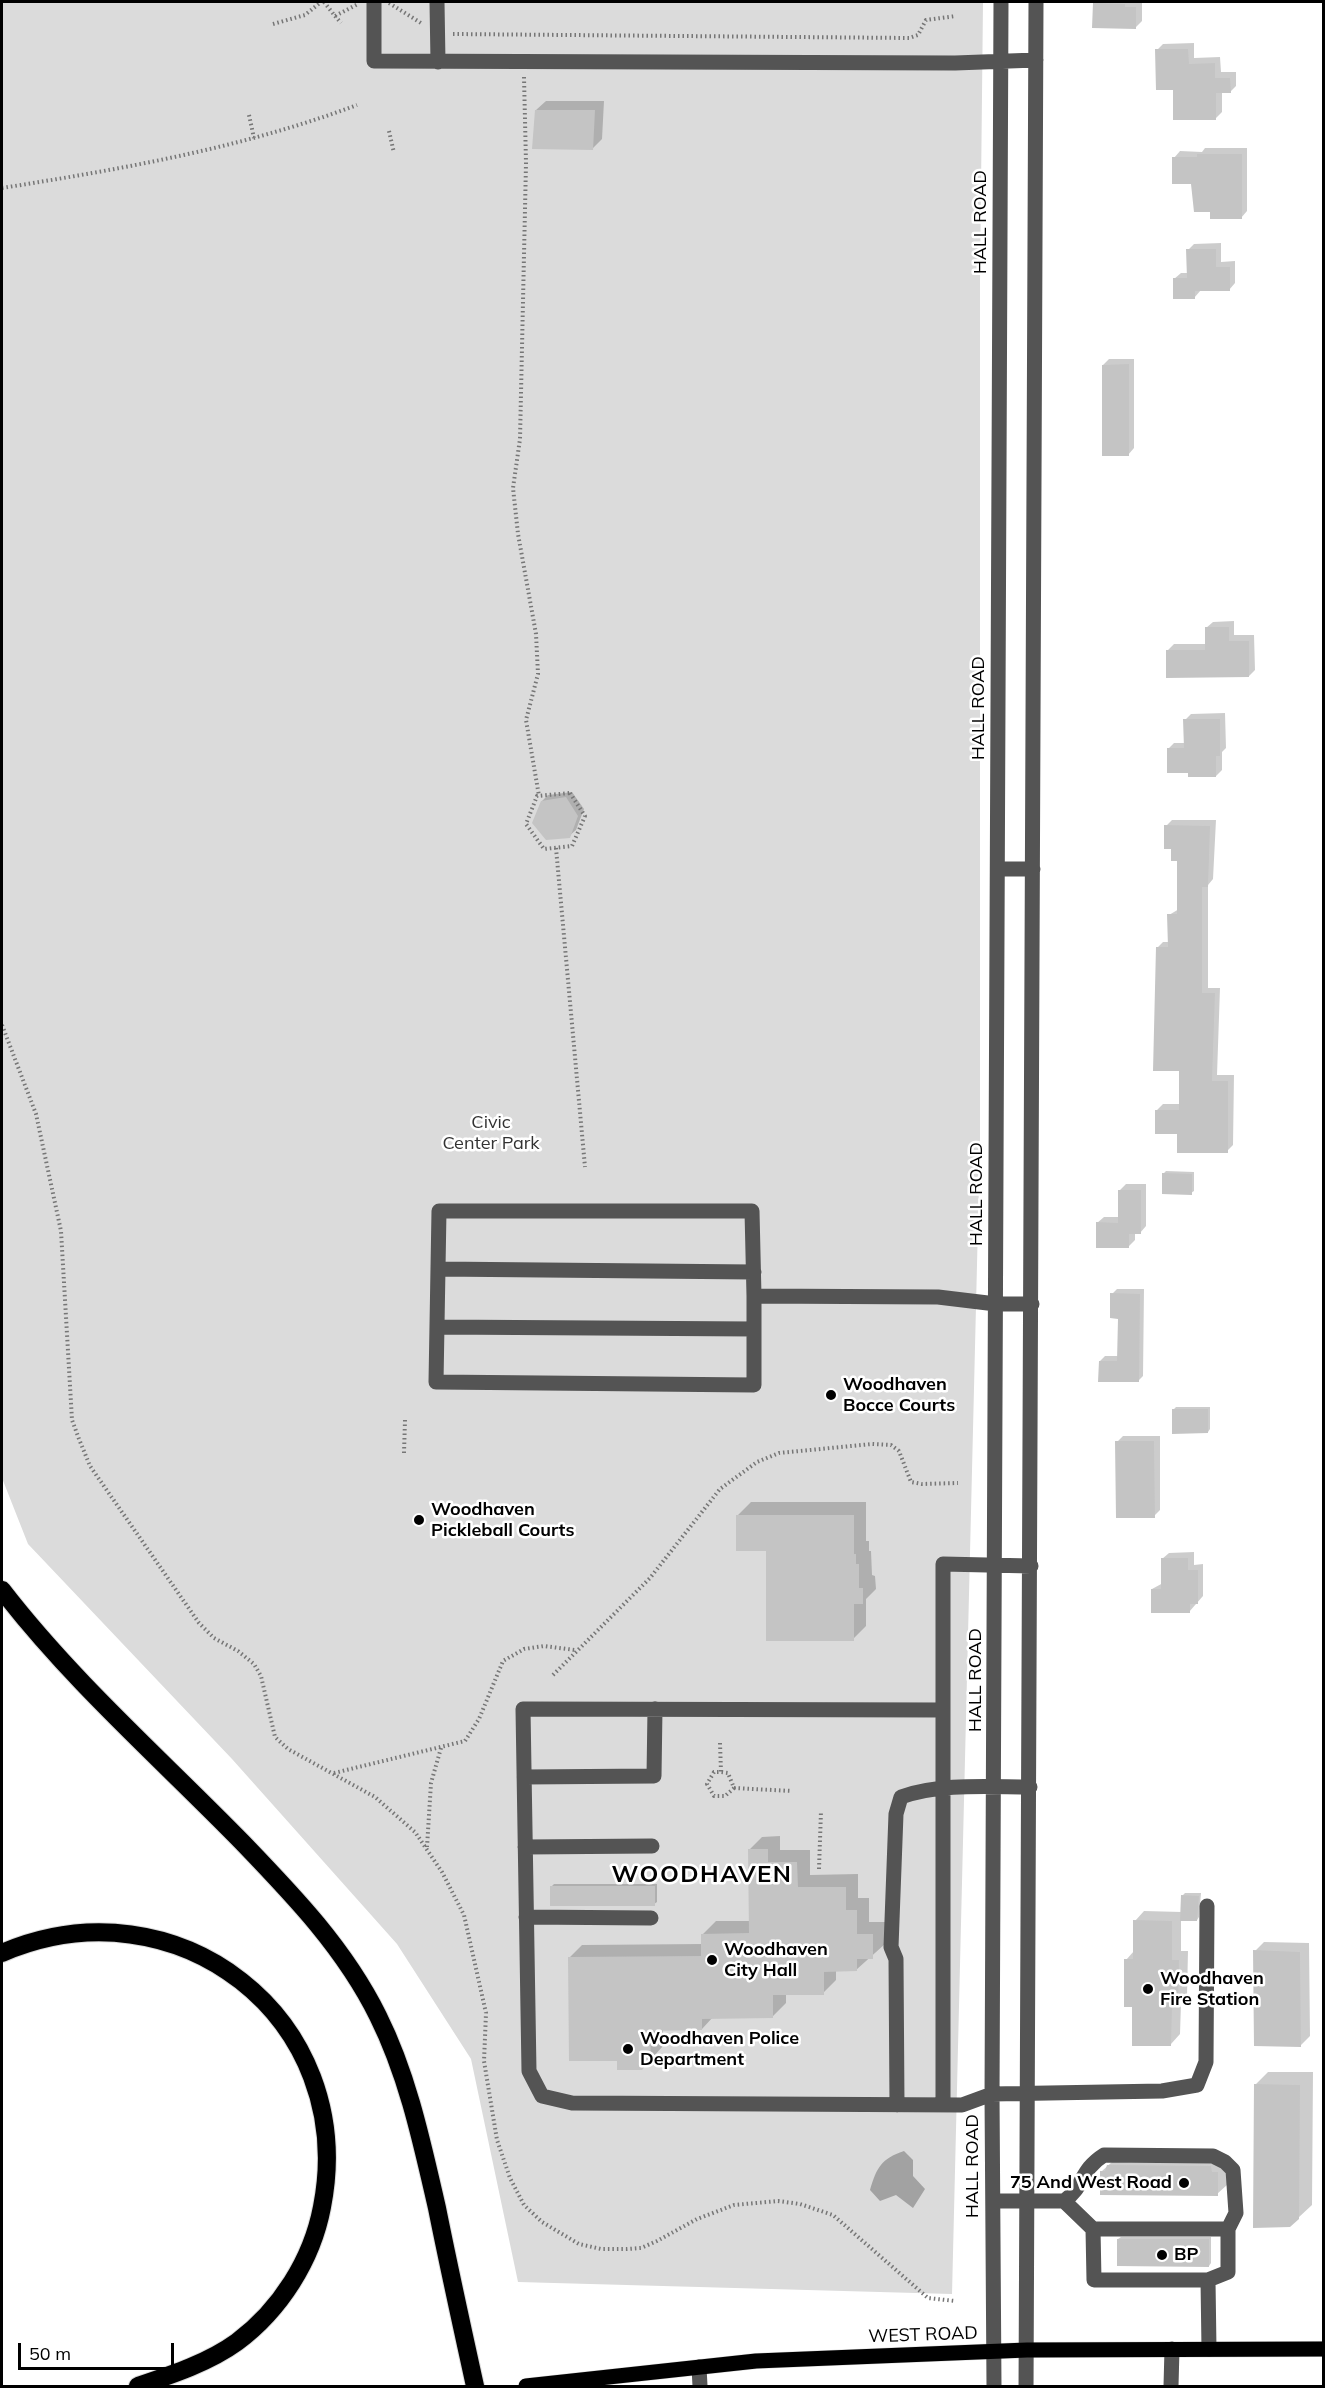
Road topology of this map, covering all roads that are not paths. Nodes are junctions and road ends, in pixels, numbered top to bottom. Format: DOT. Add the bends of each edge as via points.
graph roads {
  1 [pos="369,2"];
  2 [pos="437,2"];
  3 [pos="1001,2"];
  4 [pos="1036,2"];
  5 [pos="1001,60"];
  6 [pos="1036,60"];
  7 [pos="438,62"];
  8 [pos="998,869"];
  9 [pos="1034,869"];
  10 [pos="438,1269"];
  11 [pos="754,1272"];
  12 [pos="754,1296"];
  13 [pos="996,1304"];
  14 [pos="1032,1304"];
  15 [pos="437,1327"];
  16 [pos="754,1329"];
  17 [pos="995,1565"];
  18 [pos="1031,1566"];
  19 [pos="2,1590"];
  20 [pos="656,1709"];
  21 [pos="943,1710"];
  22 [pos="524,1777"];
  23 [pos="995,1787"];
  24 [pos="1030,1788"];
  25 [pos="943,1790"];
  26 [pos="652,1846"];
  27 [pos="525,1847"];
  28 [pos="1207,1906"];
  29 [pos="526,1917"];
  30 [pos="651,1918"];
  31 [pos="2,1953"];
  32 [pos="1027,2093"];
  33 [pos="992,2094"];
  34 [pos="897,2105"];
  35 [pos="943,2105"];
  36 [pos="993,2201"];
  37 [pos="1028,2201"];
  38 [pos="1064,2201"];
  39 [pos="1093,2229"];
  40 [pos="1228,2229"];
  41 [pos="1208,2280"];
  42 [pos="1172,2349"];
  43 [pos="1209,2349"];
  44 [pos="1323,2349"];
  45 [pos="1027,2350"];
  46 [pos="993,2352"];
  47 [pos="699,2367"];
  48 [pos="138,2386"];
  49 [pos="475,2386"];
  50 [pos="526,2386"];
  51 [pos="700,2386"];
  52 [pos="994,2386"];
  53 [pos="1026,2386"];
  54 [pos="1171,2386"];
  1 -- 7 [label="street" via="374,61"];
  2 -- 7 [label="street"];
  3 -- 5 [label="street, HALL ROAD"];
  4 -- 6 [label="street"];
  5 -- 6 [label="street"];
  5 -- 7 [label="street"];
  5 -- 8 [label="street, HALL ROAD"];
  6 -- 9 [label="street"];
  8 -- 9 [label="street"];
  8 -- 13 [label="street, HALL ROAD"];
  9 -- 14 [label="street"];
  10 -- 11 [label="street"];
  10 -- 11 [label="street" via="439,1211 752,1211"];
  10 -- 15 [label="street"];
  11 -- 12 [label="street"];
  12 -- 13 [label="street" via="938,1297"];
  12 -- 16 [label="street"];
  13 -- 14 [label="street"];
  13 -- 17 [label="street, HALL ROAD"];
  14 -- 18 [label="street"];
  15 -- 16 [label="street"];
  15 -- 16 [label="street" via="436,1382 754,1385"];
  17 -- 18 [label="street"];
  17 -- 21 [label="street" via="943,1564"];
  17 -- 23 [label="street, HALL ROAD"];
  18 -- 24 [label="street"];
  19 -- 49 [label="highway" via="90,1694 298,1900 333,1942 365,1991 379,2017 415,2115"];
  20 -- 21 [label="street"];
  20 -- 22 [label="street" via="654,1776"];
  20 -- 22 [label="street" via="523,1709"];
  21 -- 25 [label="street"];
  22 -- 27 [label="street"];
  23 -- 24 [label="street"];
  23 -- 25 [label="street"];
  23 -- 33 [label="street, HALL ROAD"];
  24 -- 32 [label="street"];
  25 -- 34 [label="street" via="902,1797 896,1814 891,1947 896,1959"];
  25 -- 35 [label="street"];
  26 -- 27 [label="street"];
  27 -- 29 [label="street"];
  28 -- 32 [label="street" via="1206,2062 1197,2085 1162,2091"];
  29 -- 30 [label="street"];
  29 -- 34 [label="street" via="529,2071 542,2096 572,2103"];
  31 -- 48 [label="highway" via="58,1934 96,1931 134,1933 205,1957 243,1981 275,2013 301,2051 318,2093 327,2137 327,2183 320,2220 303,2262 284,2294 236,2343 184,2371"];
  32 -- 33 [label="street"];
  32 -- 37 [label="street"];
  33 -- 35 [label="street" via="962,2105"];
  33 -- 36 [label="street, HALL ROAD"];
  34 -- 35 [label="street"];
  36 -- 37 [label="street"];
  36 -- 46 [label="street, HALL ROAD"];
  37 -- 38 [label="street"];
  37 -- 45 [label="street"];
  38 -- 39 [label="street"];
  38 -- 40 [label="street" via="1075,2194 1089,2165 1104,2155 1213,2156 1233,2170 1236,2213"];
  39 -- 40 [label="street"];
  39 -- 41 [label="street" via="1094,2280"];
  40 -- 41 [label="street" via="1228,2272"];
  41 -- 43 [label="street"];
  42 -- 43 [label="main road, WEST ROAD"];
  42 -- 45 [label="main road, WEST ROAD"];
  42 -- 54 [label="street"];
  43 -- 44 [label="main road, WEST ROAD"];
  45 -- 46 [label="main road, WEST ROAD"];
  45 -- 53 [label="street"];
  46 -- 47 [label="main road, WEST ROAD" via="756,2361"];
  46 -- 52 [label="street, HALL ROAD"];
  47 -- 50 [label="main road, WEST ROAD"];
  47 -- 51 [label="street"];
}
